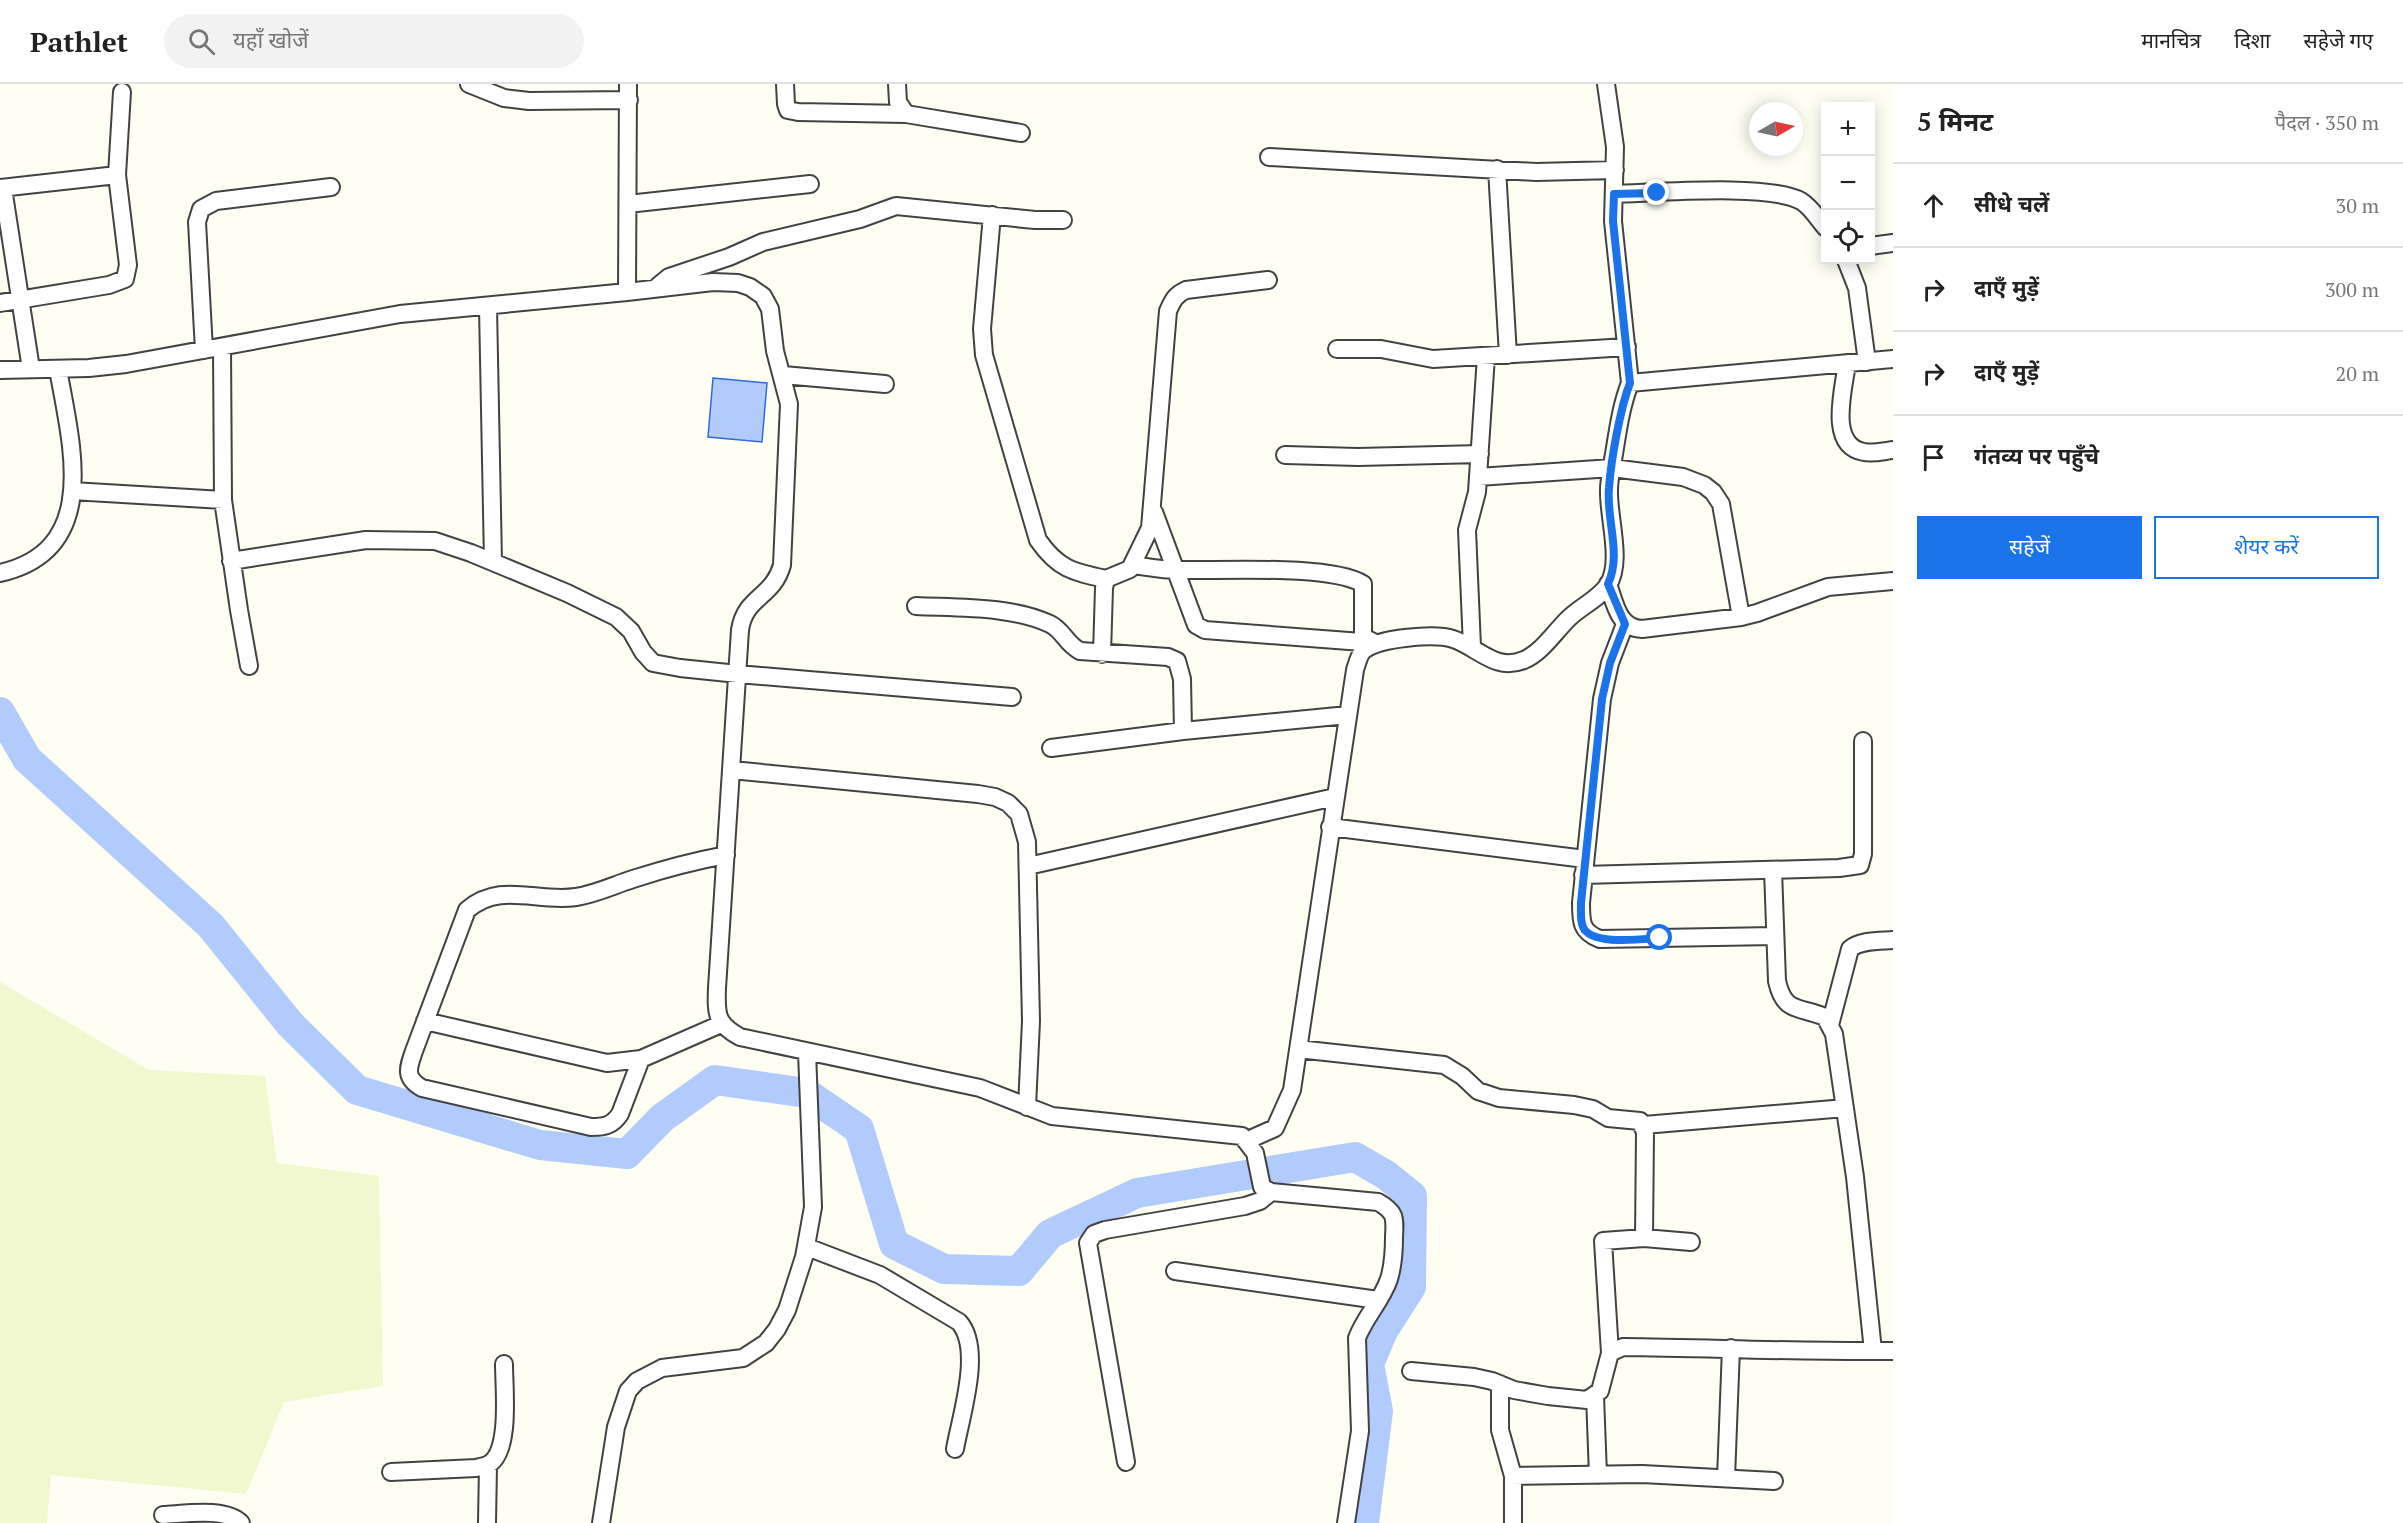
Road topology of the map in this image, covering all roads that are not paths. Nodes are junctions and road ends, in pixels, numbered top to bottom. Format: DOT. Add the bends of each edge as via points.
graph roads {
  1 [pos="469,84"];
  2 [pos="785,84"];
  3 [pos="897,84"];
  4 [pos="1606,84"];
  5 [pos="122,92"];
  6 [pos="628,92"];
  7 [pos="906,114"];
  8 [pos="1021,133"];
  9 [pos="1269,158"];
  10 [pos="1497,169"];
  11 [pos="1615,170"];
  12 [pos="117,174"];
  13 [pos="810,184"];
  14 [pos="331,187"];
  15 [pos="1,188"];
  16 [pos="1614,194"];
  17 [pos="628,204"];
  18 [pos="992,215"];
  19 [pos="1064,220"];
  20 [pos="1821,222"];
  21 [pos="1893,243"];
  22 [pos="1875,245"];
  23 [pos="1847,264"];
  24 [pos="1268,280"];
  25 [pos="655,289"];
  26 [pos="627,292"];
  27 [pos="20,300"];
  28 [pos="0,303"];
  29 [pos="488,307"];
  30 [pos="222,347"];
  31 [pos="1627,347"];
  32 [pos="1337,349"];
  33 [pos="204,350"];
  34 [pos="1508,355"];
  35 [pos="1486,356"];
  36 [pos="1893,359"];
  37 [pos="1867,362"];
  38 [pos="1846,363"];
  39 [pos="31,369"];
  40 [pos="58,369"];
  41 [pos="0,370"];
  42 [pos="783,375"];
  43 [pos="1630,383"];
  44 [pos="885,384"];
  45 [pos="1893,450"];
  46 [pos="1480,454"];
  47 [pos="1285,455"];
  48 [pos="1612,468"];
  49 [pos="1478,477"];
  50 [pos="72,491"];
  51 [pos="223,500"];
  52 [pos="1153,509"];
  53 [pos="231,561"];
  54 [pos="494,562"];
  55 [pos="1132,565"];
  56 [pos="1175,570"];
  57 [pos="0,573"];
  58 [pos="1106,579"];
  59 [pos="1893,581"];
  60 [pos="1608,584"];
  61 [pos="916,606"];
  62 [pos="1741,617"];
  63 [pos="1625,624"];
  64 [pos="1375,643"];
  65 [pos="1472,647"];
  66 [pos="1102,654"];
  67 [pos="249,666"];
  68 [pos="738,674"];
  69 [pos="1012,697"];
  70 [pos="1348,715"];
  71 [pos="1183,731"];
  72 [pos="1863,741"];
  73 [pos="1052,748"];
  74 [pos="732,770"];
  75 [pos="1335,796"];
  76 [pos="1330,827"];
  77 [pos="726,855"];
  78 [pos="1028,866"];
  79 [pos="1584,867"];
  80 [pos="1773,870"];
  81 [pos="1775,936"];
  82 [pos="1893,939"];
  83 [pos="425,1021"];
  84 [pos="721,1024"];
  85 [pos="1830,1024"];
  86 [pos="1298,1049"];
  87 [pos="807,1052"];
  88 [pos="641,1059"];
  89 [pos="1027,1107"];
  90 [pos="1845,1107"];
  91 [pos="1644,1125"];
  92 [pos="1251,1147"];
  93 [pos="1267,1190"];
  94 [pos="1644,1238"];
  95 [pos="1691,1242"];
  96 [pos="807,1247"];
  97 [pos="1175,1271"];
  98 [pos="1378,1300"];
  99 [pos="1731,1348"];
  100 [pos="1873,1351"];
  101 [pos="1893,1351"];
  102 [pos="1610,1353"];
  103 [pos="504,1364"];
  104 [pos="1411,1371"];
  105 [pos="1500,1384"];
  106 [pos="1595,1396"];
  107 [pos="955,1449"];
  108 [pos="1126,1462"];
  109 [pos="488,1465"];
  110 [pos="392,1472"];
  111 [pos="1598,1475"];
  112 [pos="1513,1476"];
  113 [pos="1726,1478"];
  114 [pos="1774,1481"];
  115 [pos="163,1515"];
  116 [pos="241,1523"];
  117 [pos="487,1523"];
  118 [pos="601,1523"];
  119 [pos="1346,1523"];
  120 [pos="1513,1523"];
  1 -- 6 [label="street" via="504,98 529,101"];
  2 -- 7 [label="street" via="789,110"];
  3 -- 7 [label="street" via="898,102"];
  4 -- 11 [label="street"];
  5 -- 12 [label="street"];
  6 -- 17 [label="street"];
  7 -- 8 [label="street"];
  9 -- 10 [label="street"];
  10 -- 11 [label="street"];
  10 -- 34 [label="street"];
  11 -- 16 [label="street"];
  12 -- 15 [label="street"];
  12 -- 27 [label="street" via="128,265 125,279"];
  13 -- 17 [label="street"];
  14 -- 33 [label="street" via="216,201 201,209 197,222"];
  15 -- 27 [label="street"];
  16 -- 20 [label="street" via="1722,191 1780,195 1801,201"];
  16 -- 31 [label="street" via="1613,221"];
  17 -- 26 [label="street"];
  18 -- 19 [label="street"];
  18 -- 25 [label="street" via="896,206 860,219 763,242 669,277"];
  18 -- 58 [label="street" via="982,329 984,355 1038,540 1063,567"];
  21 -- 22 [label="street"];
  23 -- 37 [label="street" via="1857,288"];
  24 -- 52 [label="street" via="1186,290 1176,294 1172,301 1168,311"];
  25 -- 26 [label="street"];
  25 -- 42 [label="street" via="713,282 750,287 770,309 775,351"];
  26 -- 29 [label="street"];
  27 -- 28 [label="street"];
  27 -- 39 [label="street"];
  29 -- 30 [label="street" via="399,314"];
  29 -- 54 [label="street"];
  30 -- 33 [label="street"];
  30 -- 51 [label="street"];
  31 -- 34 [label="street"];
  31 -- 43 [label="street"];
  32 -- 35 [label="street" via="1382,349 1433,359"];
  33 -- 40 [label="street" via="126,364"];
  34 -- 35 [label="street"];
  35 -- 46 [label="street"];
  36 -- 37 [label="street"];
  37 -- 38 [label="street"];
  38 -- 43 [label="street"];
  38 -- 45 [label="street" via="1840,422 1845,440 1864,452"];
  39 -- 40 [label="street"];
  39 -- 41 [label="street"];
  40 -- 50 [label="street" via="74,460"];
  42 -- 44 [label="street"];
  42 -- 68 [label="street" via="789,404 782,565 774,585 754,601 742,618"];
  43 -- 48 [label="street"];
  46 -- 47 [label="street"];
  46 -- 49 [label="street"];
  48 -- 49 [label="street"];
  48 -- 60 [label="street" via="1608,489 1615,571"];
  48 -- 62 [label="street" via="1683,477 1713,492 1724,516"];
  49 -- 65 [label="street" via="1467,530"];
  50 -- 51 [label="street"];
  50 -- 57 [label="street" via="57,539 30,563"];
  51 -- 53 [label="street"];
  52 -- 55 [label="street" via="1150,528"];
  52 -- 56 [label="street"];
  53 -- 54 [label="street" via="366,540 410,540 435,541"];
  53 -- 67 [label="street"];
  54 -- 68 [label="street" via="616,617 653,663"];
  55 -- 56 [label="street"];
  55 -- 58 [label="street"];
  56 -- 64 [label="street" via="1197,625 1205,630"];
  56 -- 64 [label="street" via="1317,572 1352,578 1363,584 1363,637"];
  58 -- 66 [label="street"];
  59 -- 62 [label="street" via="1828,587"];
  60 -- 63 [label="street"];
  60 -- 65 [label="street" via="1526,660 1494,662"];
  61 -- 66 [label="street" via="973,608 1018,615 1056,627 1070,646 1080,651"];
  62 -- 63 [label="street" via="1642,629"];
  63 -- 79 [label="street" via="1602,699"];
  64 -- 65 [label="street" via="1433,636"];
  64 -- 70 [label="street" via="1362,651"];
  66 -- 71 [label="street" via="1168,657 1177,661 1182,679"];
  68 -- 69 [label="street"];
  68 -- 74 [label="street"];
  70 -- 71 [label="street"];
  70 -- 75 [label="street"];
  71 -- 73 [label="street"];
  72 -- 80 [label="street" via="1860,865"];
  74 -- 77 [label="street"];
  74 -- 78 [label="street" via="995,797 1019,814 1027,842"];
  75 -- 76 [label="street"];
  75 -- 78 [label="street"];
  76 -- 79 [label="street"];
  76 -- 86 [label="street"];
  77 -- 83 [label="street" via="689,862 575,898 504,894 478,900 467,910"];
  77 -- 84 [label="street" via="716,1000"];
  78 -- 89 [label="street" via="1031,1021"];
  79 -- 80 [label="street"];
  79 -- 81 [label="street" via="1583,928 1600,939"];
  80 -- 81 [label="street"];
  81 -- 85 [label="street" via="1777,981 1784,1002 1825,1017"];
  82 -- 85 [label="street" via="1862,943 1850,949"];
  83 -- 88 [label="street" via="607,1063"];
  83 -- 88 [label="street" via="409,1064 413,1083 591,1127 608,1126 620,1114"];
  84 -- 87 [label="street" via="740,1037"];
  84 -- 88 [label="street"];
  85 -- 90 [label="street"];
  86 -- 91 [label="street" via="1444,1065 1486,1095 1586,1107 1608,1118 1640,1121"];
  86 -- 92 [label="street" via="1292,1090 1275,1128"];
  87 -- 89 [label="street" via="980,1088"];
  87 -- 96 [label="street" via="813,1207"];
  89 -- 92 [label="street" via="1052,1116 1242,1136"];
  90 -- 91 [label="street"];
  90 -- 100 [label="street"];
  91 -- 94 [label="street"];
  92 -- 93 [label="street"];
  93 -- 98 [label="street" via="1378,1202 1390,1209 1395,1220 1394,1257"];
  93 -- 108 [label="street" via="1260,1201 1245,1206 1105,1230 1094,1234 1088,1243"];
  94 -- 95 [label="street"];
  94 -- 102 [label="street" via="1603,1241"];
  96 -- 107 [label="street" via="899,1284 965,1329 971,1361"];
  96 -- 118 [label="street" via="787,1310 766,1343 743,1358 662,1368 637,1381 628,1391 616,1426"];
  97 -- 98 [label="street"];
  98 -- 119 [label="street" via="1357,1338 1360,1431"];
  99 -- 100 [label="street"];
  99 -- 102 [label="street" via="1623,1347"];
  99 -- 113 [label="street"];
  100 -- 101 [label="street"];
  102 -- 106 [label="street" via="1600,1391"];
  103 -- 109 [label="street" via="502,1442"];
  104 -- 105 [label="street" via="1474,1377"];
  105 -- 106 [label="street" via="1548,1396 1587,1400"];
  105 -- 112 [label="street" via="1500,1430"];
  106 -- 111 [label="street"];
  109 -- 110 [label="street"];
  109 -- 117 [label="street"];
  111 -- 112 [label="street"];
  111 -- 113 [label="street"];
  112 -- 120 [label="street"];
  113 -- 114 [label="street"];
  115 -- 116 [label="street" via="225,1514"];
}
